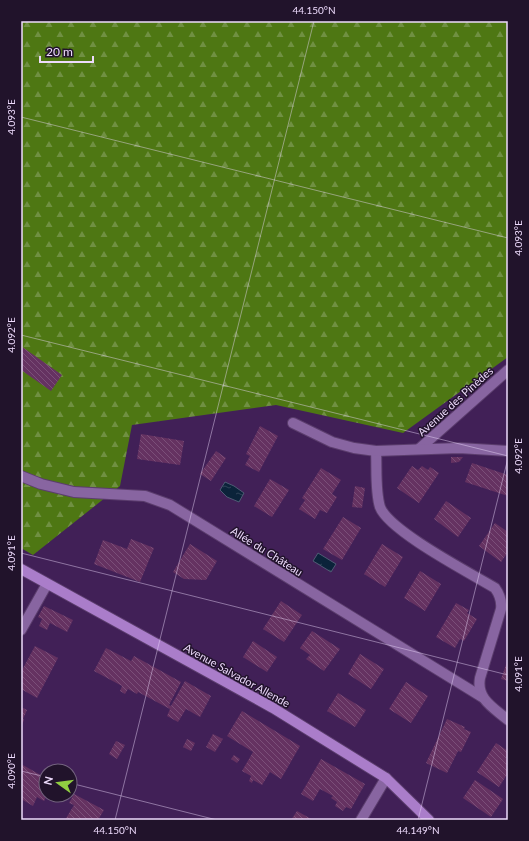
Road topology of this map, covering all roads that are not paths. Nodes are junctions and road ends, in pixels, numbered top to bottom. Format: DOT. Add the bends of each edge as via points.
graph roads {
  1 [pos="508,370"];
  2 [pos="293,423"];
  3 [pos="419,449"];
  4 [pos="376,451"];
  5 [pos="508,451"];
  6 [pos="21,476"];
  7 [pos="21,569"];
  8 [pos="47,584"];
  9 [pos="21,630"];
  10 [pos="482,697"];
  11 [pos="508,720"];
  12 [pos="386,778"];
  13 [pos="362,820"];
  14 [pos="429,820"];
  1 -- 3 [label="street, Avenue des Pinèdes"];
  2 -- 4 [label="street" via="332,442"];
  3 -- 4 [label="street"];
  3 -- 5 [label="street"];
  4 -- 10 [label="street" via="378,498 386,516 413,539 495,588 500,597 501,609 479,684"];
  6 -- 10 [label="street, Allée du Château" via="74,492 145,496 170,505"];
  7 -- 8 [label="main road, Avenue Salvador Allende"];
  8 -- 9 [label="street"];
  8 -- 12 [label="main road, Avenue Salvador Allende" via="273,708"];
  10 -- 11 [label="street, Allée du Château"];
  12 -- 13 [label="street"];
  12 -- 14 [label="main road, Avenue Salvador Allende"];
}
